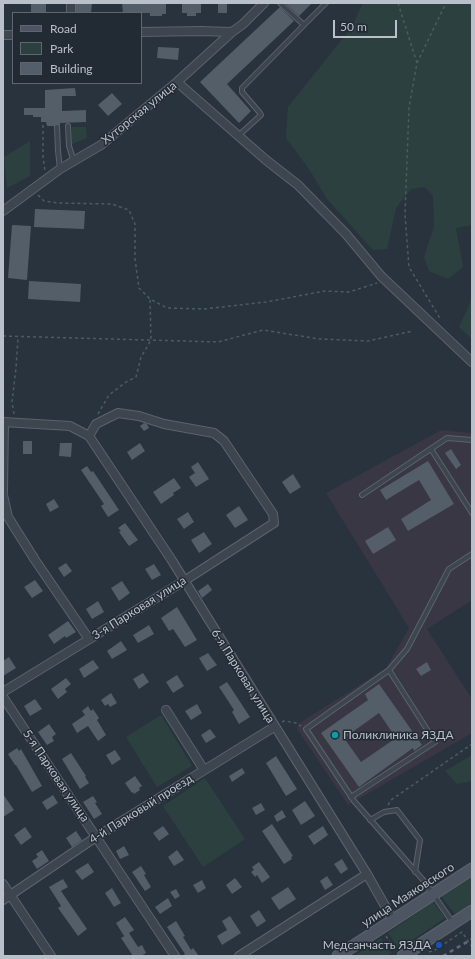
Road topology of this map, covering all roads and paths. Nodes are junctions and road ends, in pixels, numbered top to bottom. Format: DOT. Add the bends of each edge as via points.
graph roads {
  1 [pos="264,3"];
  2 [pos="280,3"];
  3 [pos="326,3"];
  4 [pos="398,3"];
  5 [pos="446,3"];
  6 [pos="304,25"];
  7 [pos="142,32"];
  8 [pos="232,32"];
  9 [pos="417,63"];
  10 [pos="177,82"];
  11 [pos="43,125"];
  12 [pos="68,126"];
  13 [pos="58,128"];
  14 [pos="238,136"];
  15 [pos="74,162"];
  16 [pos="60,170"];
  17 [pos="46,180"];
  18 [pos="33,189"];
  19 [pos="3,211"];
  20 [pos="386,280"];
  21 [pos="150,299"];
  22 [pos="443,324"];
  23 [pos="413,331"];
  24 [pos="3,336"];
  25 [pos="18,337"];
  26 [pos="151,340"];
  27 [pos="472,362"];
  28 [pos="4,422"];
  29 [pos="15,422"];
  30 [pos="96,424"];
  31 [pos="89,436"];
  32 [pos="472,440"];
  33 [pos="431,449"];
  34 [pos="3,491"];
  35 [pos="3,495"];
  36 [pos="362,495"];
  37 [pos="472,513"];
  38 [pos="472,554"];
  39 [pos="184,581"];
  40 [pos="89,639"];
  41 [pos="389,670"];
  42 [pos="3,692"];
  43 [pos="3,697"];
  44 [pos="166,710"];
  45 [pos="274,727"];
  46 [pos="306,729"];
  47 [pos="472,744"];
  48 [pos="204,770"];
  49 [pos="351,797"];
  50 [pos="384,812"];
  51 [pos="370,820"];
  52 [pos="96,837"];
  53 [pos="472,869"];
  54 [pos="415,872"];
  55 [pos="367,874"];
  56 [pos="3,884"];
  57 [pos="433,894"];
  58 [pos="10,895"];
  59 [pos="3,900"];
  60 [pos="472,911"];
  61 [pos="393,920"];
  62 [pos="453,923"];
  63 [pos="472,947"];
  64 [pos="434,950"];
  65 [pos="51,956"];
  66 [pos="175,956"];
  67 [pos="239,956"];
  68 [pos="338,956"];
  69 [pos="403,956"];
  1 -- 8 [label="street, Хуторская улица"];
  2 -- 6 [label="lane"];
  3 -- 6 [label="lane"];
  4 -- 9 [label="path"];
  5 -- 9 [label="path"];
  6 -- 14 [label="lane" via="242,88 242,92 261,115"];
  7 -- 8 [label="street"];
  8 -- 10 [label="street, Хуторская улица"];
  9 -- 22 [label="path" via="409,107 405,215 409,267"];
  10 -- 14 [label="street"];
  10 -- 15 [label="street, Хуторская улица" via="100,145"];
  11 -- 17 [label="path"];
  12 -- 15 [label="lane" via="69,146"];
  13 -- 16 [label="lane"];
  14 -- 20 [label="street" via="298,185"];
  15 -- 16 [label="street, Хуторская улица"];
  16 -- 17 [label="street, Хуторская улица"];
  17 -- 18 [label="street, Хуторская улица"];
  18 -- 19 [label="street, Хуторская улица"];
  18 -- 21 [label="path" via="44,201 112,204 129,210 135,224 135,259 139,288"];
  20 -- 21 [label="path" via="349,292 325,291 266,302 204,309 167,308"];
  20 -- 27 [label="street"];
  21 -- 26 [label="path"];
  23 -- 26 [label="path" via="368,342 319,339 263,330 218,342"];
  24 -- 25 [label="path"];
  25 -- 26 [label="path"];
  25 -- 29 [label="path" via="12,402"];
  26 -- 30 [label="path" via="141,357 136,377 109,395 98,412"];
  28 -- 29 [label="street"];
  28 -- 34 [label="street"];
  29 -- 31 [label="street" via="70,426"];
  30 -- 31 [label="street"];
  30 -- 39 [label="street, 3-я Парковая улица" via="118,413 214,433 224,441 273,514 274,523"];
  31 -- 39 [label="street, 6-я Парковая улица"];
  32 -- 33 [label="lane" via="447,438"];
  33 -- 36 [label="lane"];
  33 -- 37 [label="lane"];
  35 -- 40 [label="street" via="8,517"];
  38 -- 41 [label="lane" via="449,569 407,649"];
  39 -- 40 [label="street, 3-я Парковая улица"];
  39 -- 45 [label="street, 6-я Парковая улица"];
  40 -- 42 [label="street, 3-я Парковая улица"];
  41 -- 46 [label="lane"];
  41 -- 49 [label="lane" via="435,742"];
  43 -- 52 [label="street, 5-я Парковая улица"];
  44 -- 48 [label="street"];
  45 -- 46 [label="path" via="284,722 296,723"];
  45 -- 48 [label="street, 4-й Парковый проезд"];
  45 -- 55 [label="street, 6-я Парковая улица"];
  46 -- 49 [label="lane"];
  47 -- 50 [label="path" via="392,800"];
  48 -- 52 [label="street, 4-й Парковый проезд"];
  49 -- 51 [label="lane"];
  50 -- 51 [label="lane"];
  50 -- 54 [label="lane" via="397,810 420,840"];
  51 -- 54 [label="lane"];
  52 -- 58 [label="street, 4-й Парковый проезд"];
  52 -- 66 [label="street, 5-я Парковая улица"];
  53 -- 57 [label="main road, улица Маяковского"];
  54 -- 57 [label="lane"];
  55 -- 61 [label="street, 6-я Парковая улица"];
  55 -- 67 [label="street"];
  56 -- 58 [label="street"];
  57 -- 61 [label="main road, улица Маяковского"];
  57 -- 62 [label="lane"];
  58 -- 59 [label="street, 4-й Парковый проезд"];
  58 -- 65 [label="street"];
  60 -- 62 [label="main road"];
  61 -- 68 [label="main road, улица Маяковского"];
  62 -- 69 [label="main road"];
  63 -- 64 [label="path" via="462,932"];
}
